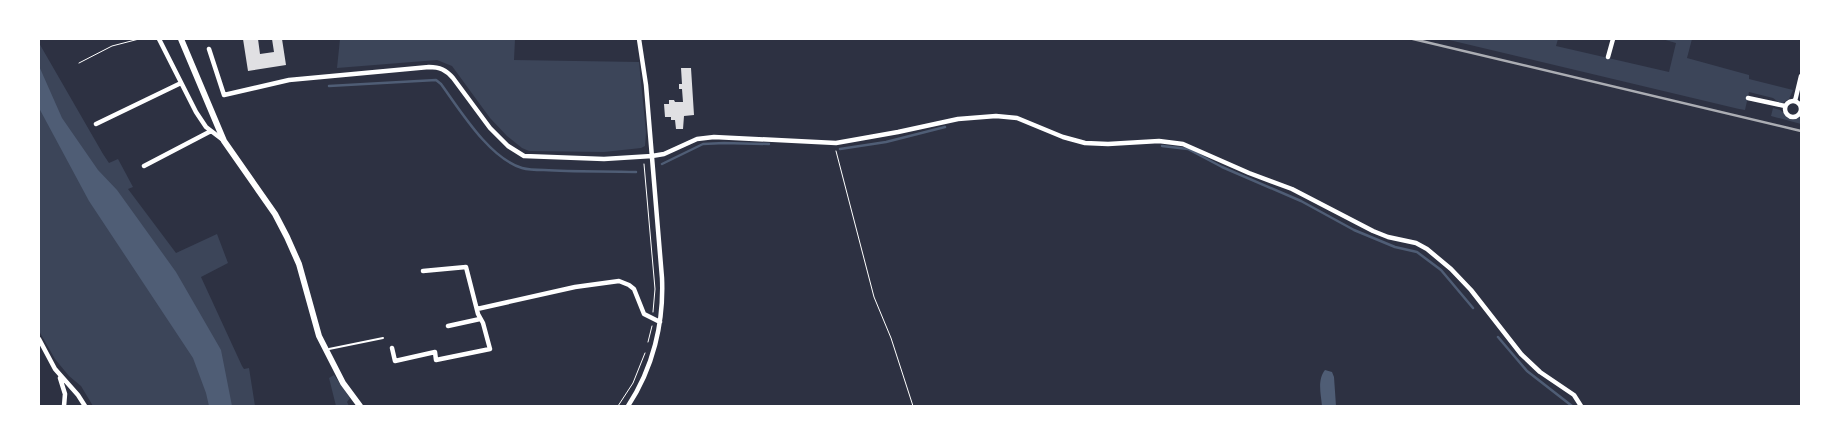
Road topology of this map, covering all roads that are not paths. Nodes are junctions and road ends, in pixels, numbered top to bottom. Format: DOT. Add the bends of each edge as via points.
graph roads {
  1 [pos="159,39"];
  2 [pos="181,39"];
  3 [pos="640,39"];
  4 [pos="1614,39"];
  5 [pos="209,48"];
  6 [pos="1608,57"];
  7 [pos="1801,76"];
  8 [pos="181,83"];
  9 [pos="1748,98"];
  10 [pos="1795,101"];
  11 [pos="1785,106"];
  12 [pos="1801,110"];
  13 [pos="96,124"];
  14 [pos="211,131"];
  15 [pos="224,141"];
  16 [pos="652,156"];
  17 [pos="144,166"];
  18 [pos="423,271"];
  19 [pos="477,309"];
  20 [pos="480,318"];
  21 [pos="660,322"];
  22 [pos="448,326"];
  23 [pos="383,338"];
  24 [pos="39,339"];
  25 [pos="392,348"];
  26 [pos="325,350"];
  27 [pos="59,375"];
  28 [pos="352,397"];
  29 [pos="84,405"];
  30 [pos="64,406"];
  31 [pos="353,406"];
  32 [pos="360,406"];
  33 [pos="628,406"];
  34 [pos="1581,406"];
  1 -- 8 [label="street"];
  2 -- 15 [label="main road"];
  3 -- 16 [label="street"];
  4 -- 6 [label="street"];
  5 -- 16 [label="street" via="224,95 289,80 434,67 450,74 490,128 524,156 604,159"];
  7 -- 10 [label="street"];
  8 -- 13 [label="street"];
  8 -- 14 [label="street" via="196,112"];
  9 -- 11 [label="street"];
  10 -- 11 [label="street"];
  10 -- 12 [label="street"];
  11 -- 12 [label="street" via="1786,113 1792,117"];
  14 -- 15 [label="street"];
  14 -- 17 [label="street"];
  15 -- 26 [label="main road" via="287,237 299,264"];
  16 -- 21 [label="street" via="662,278"];
  16 -- 34 [label="street" via="697,139 834,143 958,119 996,116 1017,118 1085,143 1166,141 1190,146 1292,189 1373,231 1427,249 1471,290 1521,354 1540,372 1574,395"];
  18 -- 19 [label="street" via="466,267"];
  19 -- 20 [label="street"];
  19 -- 21 [label="street" via="575,287 619,281 634,289 642,312"];
  20 -- 22 [label="street"];
  20 -- 25 [label="street" via="490,349 436,360 435,352 395,361"];
  21 -- 33 [label="street" via="650,361"];
  23 -- 26 [label="lane"];
  24 -- 27 [label="street"];
  26 -- 28 [label="main road"];
  27 -- 29 [label="street"];
  27 -- 30 [label="street" via="65,394"];
  28 -- 31 [label="main road"];
  28 -- 32 [label="main road"];
}
